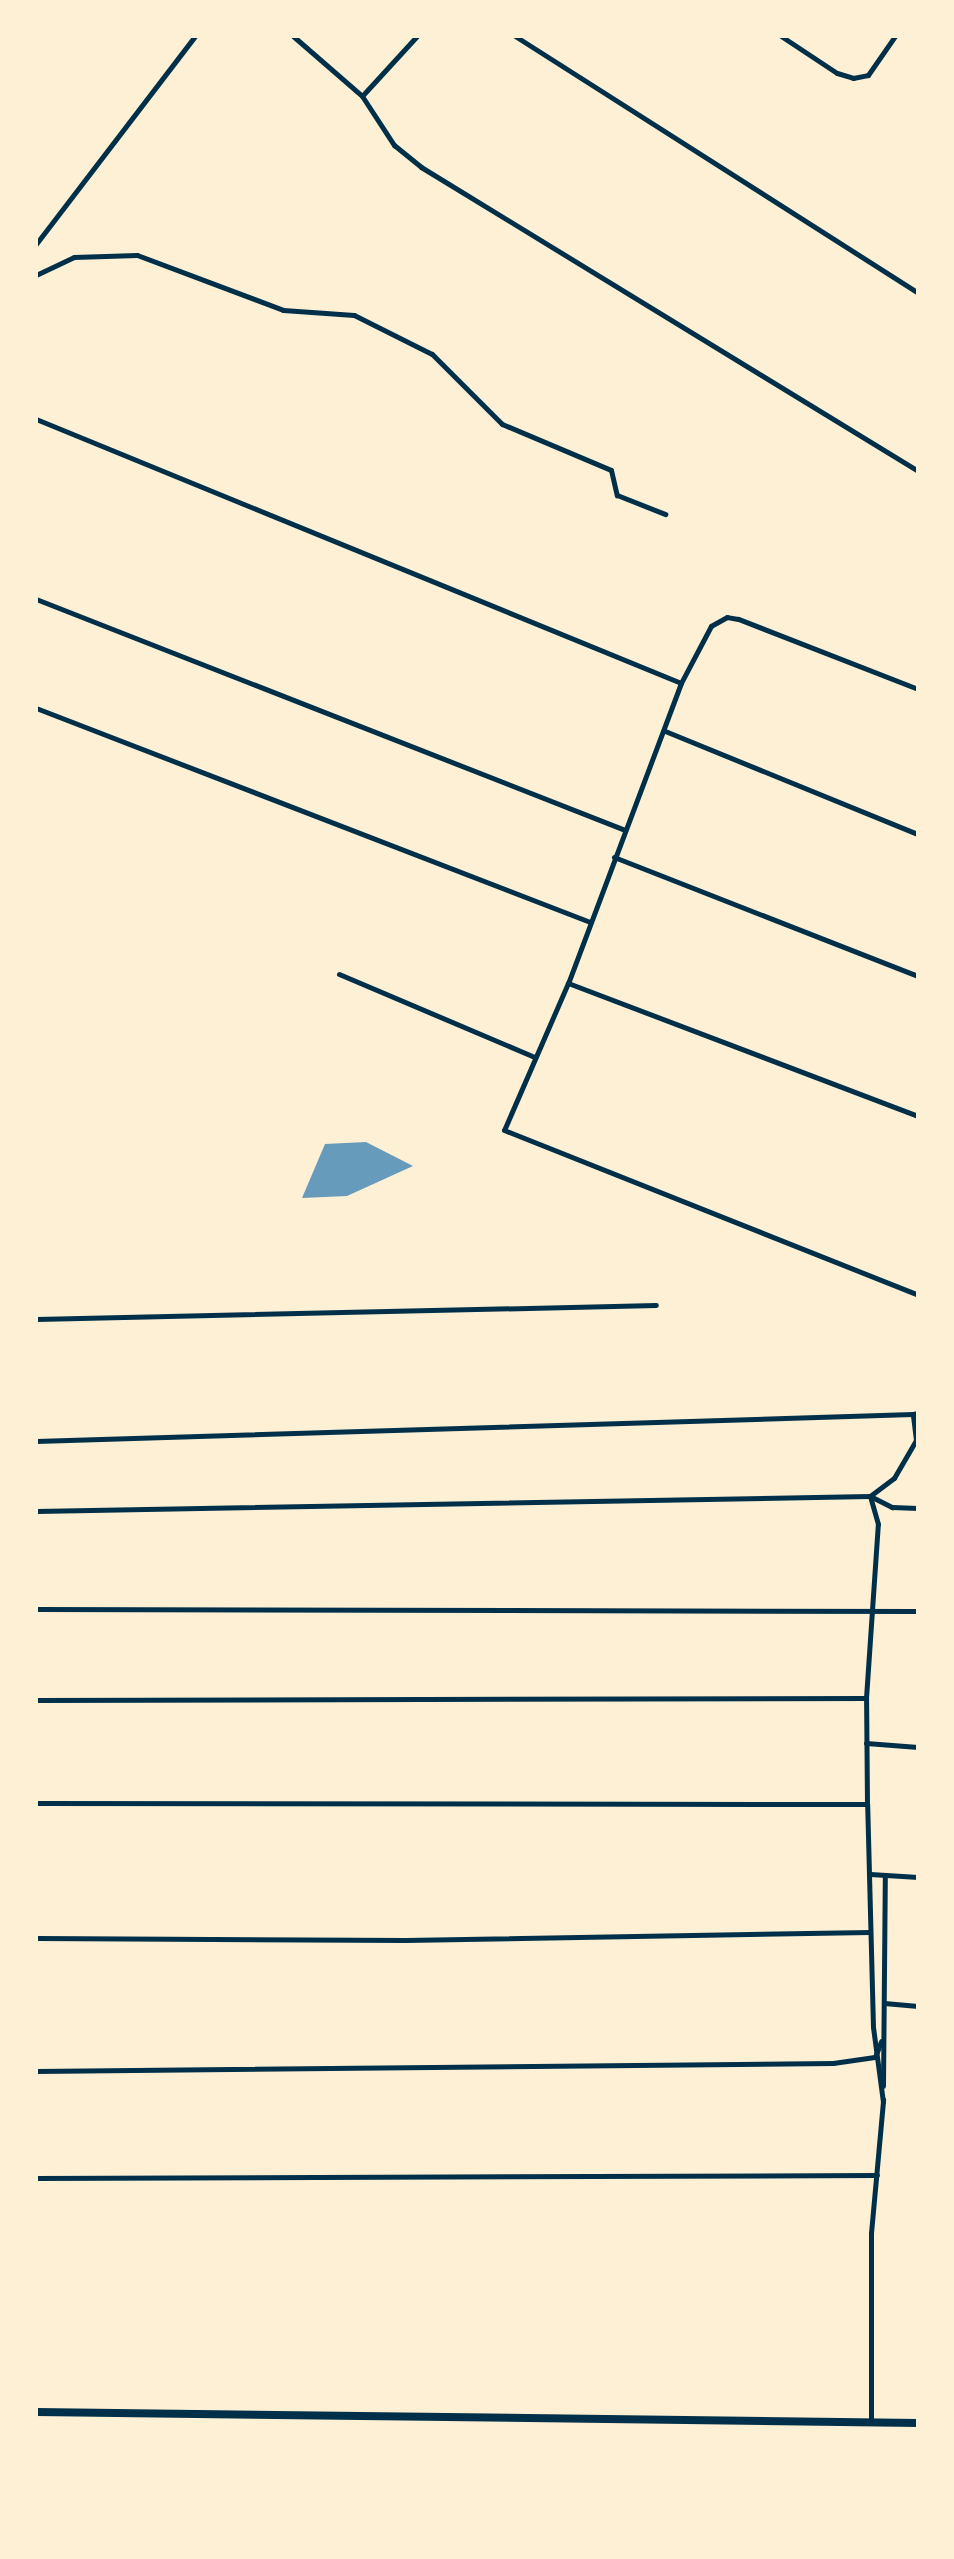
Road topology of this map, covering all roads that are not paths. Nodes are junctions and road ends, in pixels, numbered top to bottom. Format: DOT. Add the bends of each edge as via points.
graph roads {
  1 [pos="195,36"];
  2 [pos="293,36"];
  3 [pos="417,36"];
  4 [pos="515,36"];
  5 [pos="781,36"];
  6 [pos="895,36"];
  7 [pos="362,96"];
  8 [pos="36,244"];
  9 [pos="36,275"];
  10 [pos="918,293"];
  11 [pos="36,419"];
  12 [pos="918,471"];
  13 [pos="665,514"];
  14 [pos="36,599"];
  15 [pos="681,683"];
  16 [pos="918,689"];
  17 [pos="36,708"];
  18 [pos="665,731"];
  19 [pos="625,830"];
  20 [pos="918,834"];
  21 [pos="614,857"];
  22 [pos="590,922"];
  23 [pos="339,974"];
  24 [pos="918,976"];
  25 [pos="568,983"];
  26 [pos="535,1057"];
  27 [pos="918,1116"];
  28 [pos="918,1295"];
  29 [pos="656,1305"];
  30 [pos="36,1319"];
  31 [pos="915,1413"];
  32 [pos="36,1441"];
  33 [pos="870,1496"];
  34 [pos="918,1508"];
  35 [pos="36,1511"];
  36 [pos="873,1608"];
  37 [pos="36,1609"];
  38 [pos="918,1611"];
  39 [pos="866,1698"];
  40 [pos="36,1700"];
  41 [pos="866,1743"];
  42 [pos="918,1747"];
  43 [pos="36,1803"];
  44 [pos="867,1804"];
  45 [pos="870,1874"];
  46 [pos="885,1875"];
  47 [pos="918,1877"];
  48 [pos="870,1932"];
  49 [pos="36,1938"];
  50 [pos="884,2003"];
  51 [pos="918,2006"];
  52 [pos="881,2041"];
  53 [pos="875,2057"];
  54 [pos="36,2071"];
  55 [pos="883,2102"];
  56 [pos="877,2175"];
  57 [pos="36,2178"];
  58 [pos="36,2412"];
  59 [pos="871,2423"];
  60 [pos="918,2423"];
  1 -- 8 [label="street"];
  2 -- 7 [label="street"];
  3 -- 7 [label="street"];
  4 -- 10 [label="street"];
  5 -- 6 [label="street" via="853,78 868,75"];
  7 -- 12 [label="street" via="394,145 421,167"];
  9 -- 13 [label="street" via="74,257 137,255 283,310 354,315 432,354 502,424 611,470 617,495"];
  11 -- 15 [label="street"];
  14 -- 19 [label="street"];
  15 -- 16 [label="street" via="711,626 720,619 738,619"];
  15 -- 18 [label="street"];
  17 -- 22 [label="street"];
  18 -- 19 [label="street"];
  18 -- 20 [label="street"];
  19 -- 21 [label="street"];
  21 -- 22 [label="street"];
  21 -- 24 [label="street"];
  22 -- 25 [label="street"];
  23 -- 26 [label="street"];
  25 -- 26 [label="street"];
  25 -- 27 [label="street"];
  26 -- 28 [label="street" via="504,1130"];
  29 -- 30 [label="street"];
  31 -- 32 [label="street"];
  31 -- 33 [label="street" via="916,1440 894,1478"];
  33 -- 34 [label="street" via="892,1507"];
  33 -- 35 [label="street"];
  33 -- 36 [label="street" via="878,1524"];
  36 -- 37 [label="street"];
  36 -- 38 [label="street"];
  36 -- 39 [label="street"];
  39 -- 40 [label="street"];
  39 -- 41 [label="street"];
  41 -- 42 [label="street"];
  41 -- 44 [label="street"];
  43 -- 44 [label="street"];
  44 -- 45 [label="street"];
  45 -- 46 [label="street"];
  45 -- 48 [label="street"];
  46 -- 47 [label="street"];
  46 -- 50 [label="street"];
  48 -- 49 [label="street" via="405,1940"];
  48 -- 53 [label="street"];
  50 -- 51 [label="street"];
  50 -- 52 [label="street"];
  52 -- 53 [label="street"];
  52 -- 55 [label="street"];
  53 -- 54 [label="street" via="787,2064"];
  53 -- 55 [label="street"];
  55 -- 56 [label="street"];
  56 -- 57 [label="street"];
  56 -- 59 [label="street" via="871,2233"];
  58 -- 59 [label="main road"];
  59 -- 60 [label="main road"];
}
